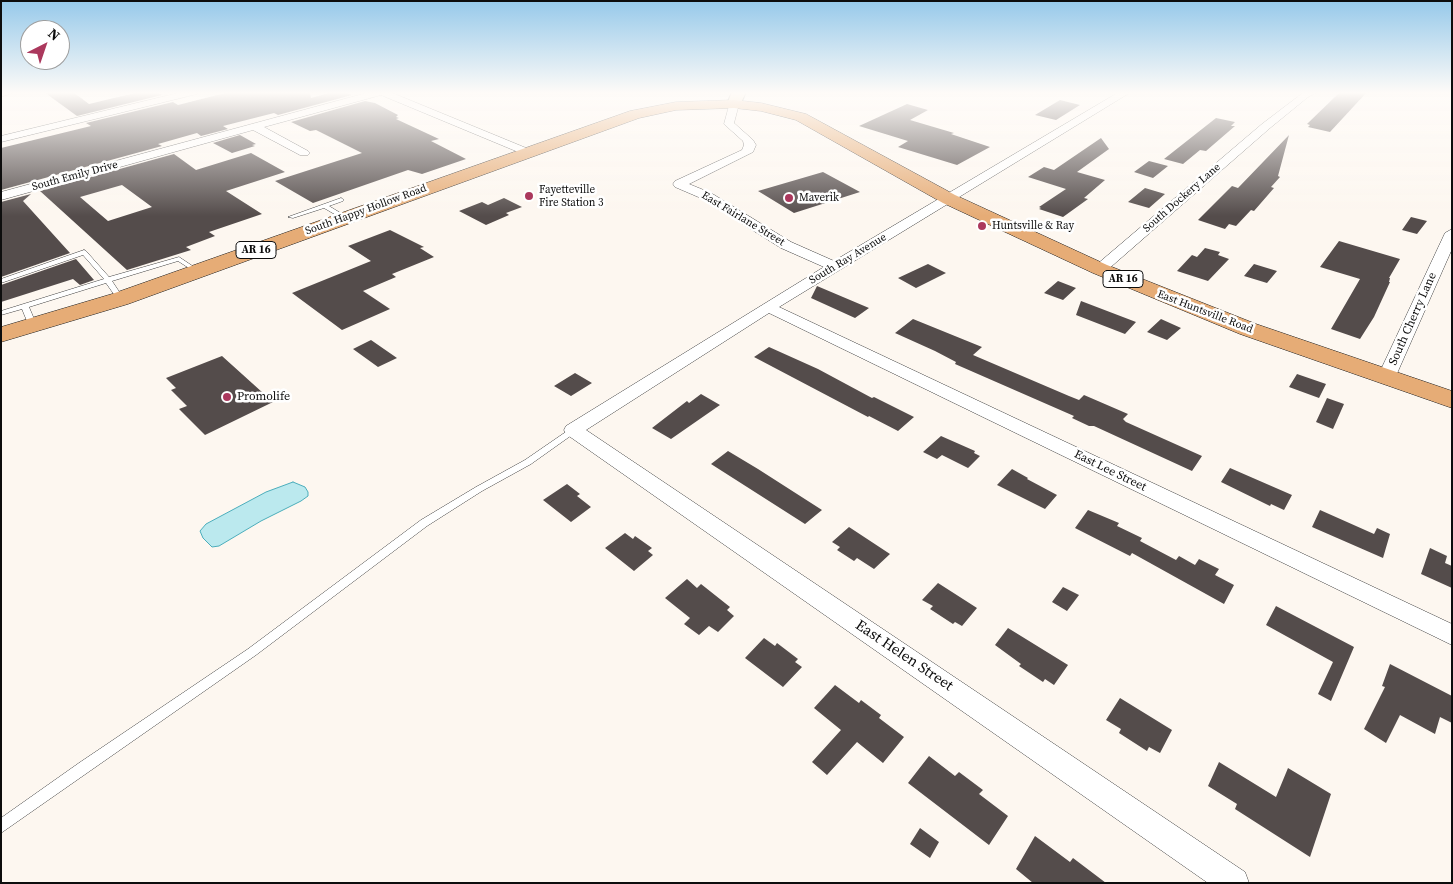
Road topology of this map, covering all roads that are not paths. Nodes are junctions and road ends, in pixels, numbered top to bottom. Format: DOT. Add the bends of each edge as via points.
graph roads {
  1 [pos="25,133"];
  2 [pos="233,133"];
  3 [pos="268,133"];
  4 [pos="481,133"];
  5 [pos="581,133"];
  6 [pos="740,133"];
  7 [pos="831,133"];
  8 [pos="1058,133"];
  9 [pos="1258,133"];
  10 [pos="1,139"];
  11 [pos="527,152"];
  12 [pos="304,153"];
  13 [pos="1,196"];
  14 [pos="949,199"];
  15 [pos="324,206"];
  16 [pos="343,209"];
  17 [pos="291,218"];
  18 [pos="1452,234"];
  19 [pos="834,267"];
  20 [pos="1100,270"];
  21 [pos="197,271"];
  22 [pos="108,280"];
  23 [pos="1,281"];
  24 [pos="120,299"];
  25 [pos="25,306"];
  26 [pos="768,307"];
  27 [pos="1,313"];
  28 [pos="32,326"];
  29 [pos="1,335"];
  30 [pos="1386,378"];
  31 [pos="1452,400"];
  32 [pos="573,430"];
  33 [pos="1452,635"];
  34 [pos="1,826"];
  35 [pos="1234,883"];
  1 -- 10 [label="street"];
  2 -- 13 [label="street, South Emily Drive"];
  3 -- 12 [label="street"];
  4 -- 11 [label="street"];
  5 -- 11 [label="main road, South Happy Hollow Road / AR 16"];
  6 -- 19 [label="street, East Fairlane Street" via="750,145 747,152 679,184 707,196 786,246"];
  7 -- 14 [label="main road, East Huntsville Road / AR 16"];
  8 -- 14 [label="street, South Ray Avenue"];
  9 -- 20 [label="street, South Dockery Lane"];
  11 -- 16 [label="main road, South Happy Hollow Road / AR 16"];
  14 -- 19 [label="street, South Ray Avenue"];
  14 -- 20 [label="main road, East Huntsville Road / AR 16"];
  15 -- 16 [label="lane"];
  15 -- 16 [label="lane"];
  15 -- 17 [label="lane"];
  16 -- 21 [label="main road, South Happy Hollow Road / AR 16"];
  18 -- 30 [label="street, South Cherry Lane"];
  19 -- 26 [label="street, South Ray Avenue"];
  20 -- 30 [label="main road, East Huntsville Road / AR 16" via="1248,329"];
  21 -- 22 [label="lane" via="179,259"];
  21 -- 24 [label="main road, South Happy Hollow Road / AR 16"];
  22 -- 23 [label="lane" via="84,252"];
  22 -- 24 [label="lane"];
  22 -- 25 [label="lane"];
  24 -- 28 [label="main road, South Happy Hollow Road / AR 16"];
  25 -- 27 [label="lane"];
  25 -- 28 [label="lane"];
  26 -- 32 [label="street, South Ray Avenue"];
  26 -- 33 [label="street, East Lee Street"];
  28 -- 29 [label="main road, South Happy Hollow Road / AR 16"];
  30 -- 31 [label="main road, East Huntsville Road / AR 16"];
  32 -- 34 [label="lane" via="528,462 424,523 252,652"];
  32 -- 35 [label="street, East Helen Street"];
}
